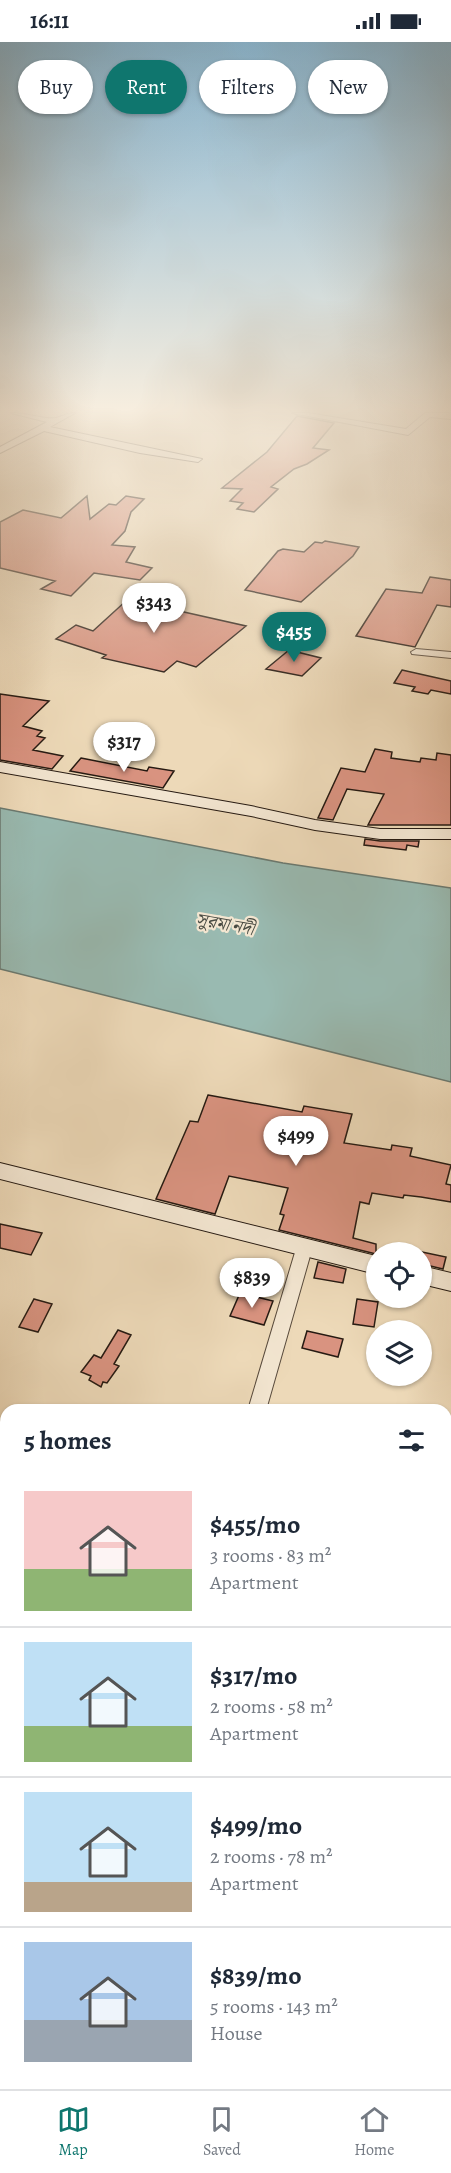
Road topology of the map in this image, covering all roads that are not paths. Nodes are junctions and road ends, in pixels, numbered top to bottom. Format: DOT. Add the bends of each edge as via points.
graph roads {
  1 [pos="416,652"];
  2 [pos="451,655"];
  3 [pos="0,767"];
  4 [pos="451,834"];
  5 [pos="0,1171"];
  6 [pos="304,1249"];
  7 [pos="366,1263"];
  8 [pos="432,1277"];
  9 [pos="451,1282"];
  10 [pos="259,1404"];
  1 -- 2 [label="street"];
  3 -- 4 [label="street" via="315,825 380,834"];
  5 -- 6 [label="street"];
  6 -- 7 [label="street"];
  6 -- 10 [label="street"];
  8 -- 9 [label="street"];
}
